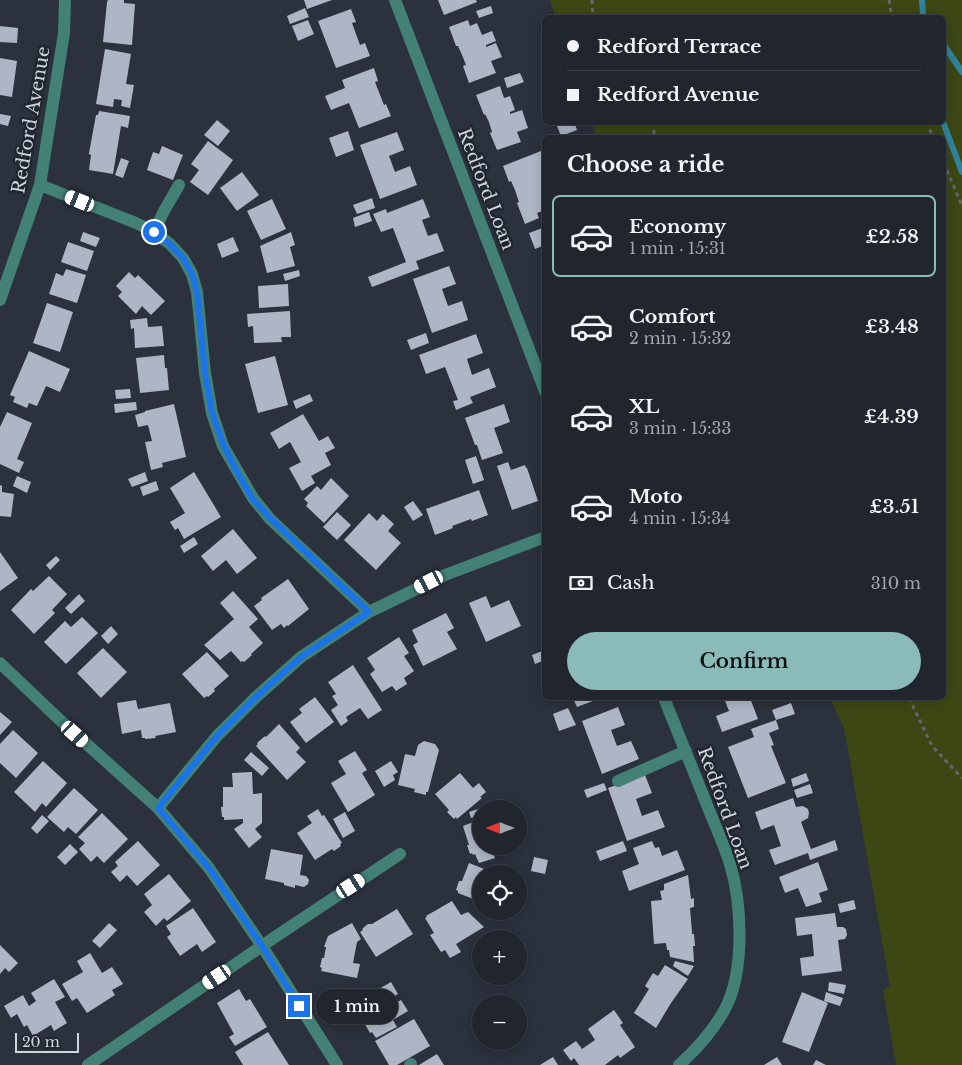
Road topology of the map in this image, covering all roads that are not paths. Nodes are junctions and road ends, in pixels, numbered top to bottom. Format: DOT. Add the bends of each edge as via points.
graph roads {
  1 [pos="66,0"];
  2 [pos="394,0"];
  3 [pos="40,185"];
  4 [pos="179,185"];
  5 [pos="154,232"];
  6 [pos="0,300"];
  7 [pos="542,383"];
  8 [pos="542,539"];
  9 [pos="369,612"];
  10 [pos="0,663"];
  11 [pos="665,700"];
  12 [pos="686,751"];
  13 [pos="618,781"];
  14 [pos="158,808"];
  15 [pos="400,854"];
  16 [pos="262,946"];
  17 [pos="88,1065"];
  18 [pos="337,1065"];
  19 [pos="679,1065"];
  1 -- 3 [label="street, Redford Avenue" via="64,33"];
  2 -- 7 [label="street, Redford Loan"];
  3 -- 5 [label="street"];
  3 -- 6 [label="street, Redford Avenue"];
  4 -- 5 [label="street"];
  5 -- 9 [label="street" via="183,258 192,274 212,413 237,472 252,498 270,518"];
  8 -- 9 [label="street" via="445,575"];
  9 -- 14 [label="street" via="301,657 256,697 217,736"];
  10 -- 14 [label="street"];
  11 -- 12 [label="street, Redford Loan"];
  12 -- 13 [label="street"];
  12 -- 19 [label="street, Redford Loan" via="730,863 737,894 739,951 734,982 725,1008 710,1032"];
  14 -- 16 [label="street" via="209,868"];
  15 -- 16 [label="street"];
  16 -- 17 [label="street"];
  16 -- 18 [label="street"];
}
